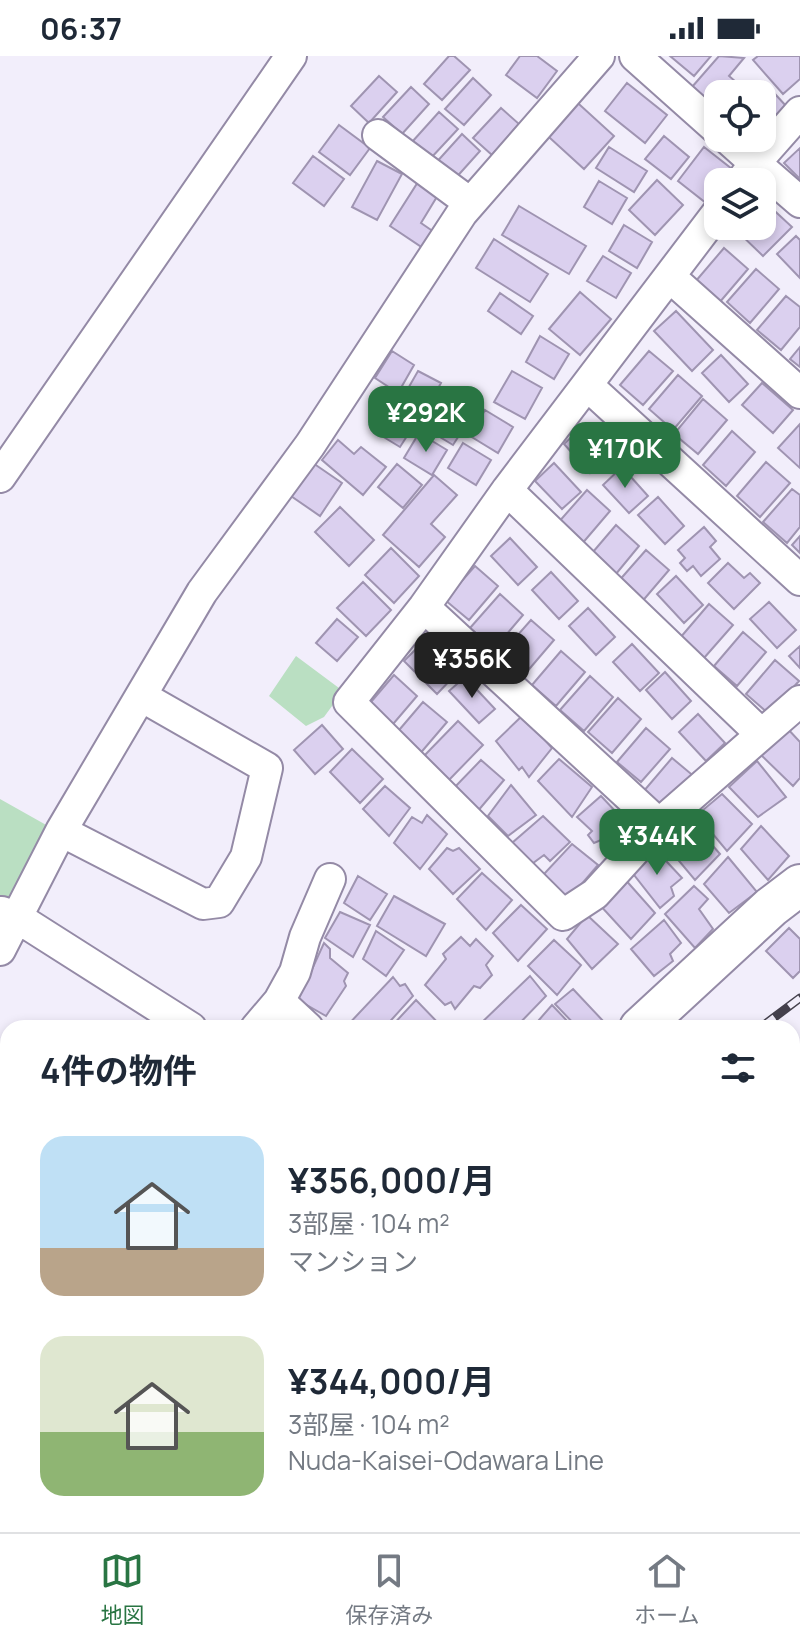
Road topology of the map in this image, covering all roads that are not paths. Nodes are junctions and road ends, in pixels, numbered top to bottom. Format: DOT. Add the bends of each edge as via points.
graph roads {
  1 [pos="291,56"];
  2 [pos="599,56"];
  3 [pos="635,56"];
  4 [pos="800,112"];
  5 [pos="704,118"];
  6 [pos="378,135"];
  7 [pos="751,168"];
  8 [pos="776,188"];
  9 [pos="800,202"];
  10 [pos="470,203"];
  11 [pos="704,231"];
  12 [pos="670,277"];
  13 [pos="587,385"];
  14 [pos="800,393"];
  15 [pos="0,477"];
  16 [pos="507,490"];
  17 [pos="800,580"];
  18 [pos="424,607"];
  19 [pos="141,696"];
  20 [pos="800,701"];
  21 [pos="761,734"];
  22 [pos="659,824"];
  23 [pos="61,831"];
  24 [pos="330,879"];
  25 [pos="800,885"];
  26 [pos="9,915"];
  27 [pos="0,950"];
  28 [pos="279,1001"];
  29 [pos="178,1020"];
  30 [pos="263,1020"];
  31 [pos="299,1020"];
  32 [pos="649,1020"];
  1 -- 15 [label="street"];
  2 -- 10 [label="street"];
  3 -- 5 [label="street"];
  4 -- 7 [label="street"];
  6 -- 10 [label="street"];
  8 -- 9 [label="street"];
  10 -- 19 [label="street" via="310,445 202,592"];
  11 -- 12 [label="street"];
  12 -- 13 [label="street"];
  12 -- 14 [label="street"];
  13 -- 16 [label="street"];
  13 -- 17 [label="street"];
  16 -- 18 [label="street"];
  16 -- 21 [label="street"];
  18 -- 22 [label="street"];
  18 -- 22 [label="street" via="349,702 563,915 595,894"];
  19 -- 23 [label="street"];
  19 -- 23 [label="street" via="267,768 246,857 219,902 203,904"];
  20 -- 21 [label="street"];
  21 -- 22 [label="street"];
  23 -- 26 [label="street"];
  24 -- 28 [label="street"];
  25 -- 32 [label="main road"];
  26 -- 27 [label="street"];
  26 -- 29 [label="street"];
  28 -- 30 [label="street"];
  28 -- 31 [label="street"];
}
